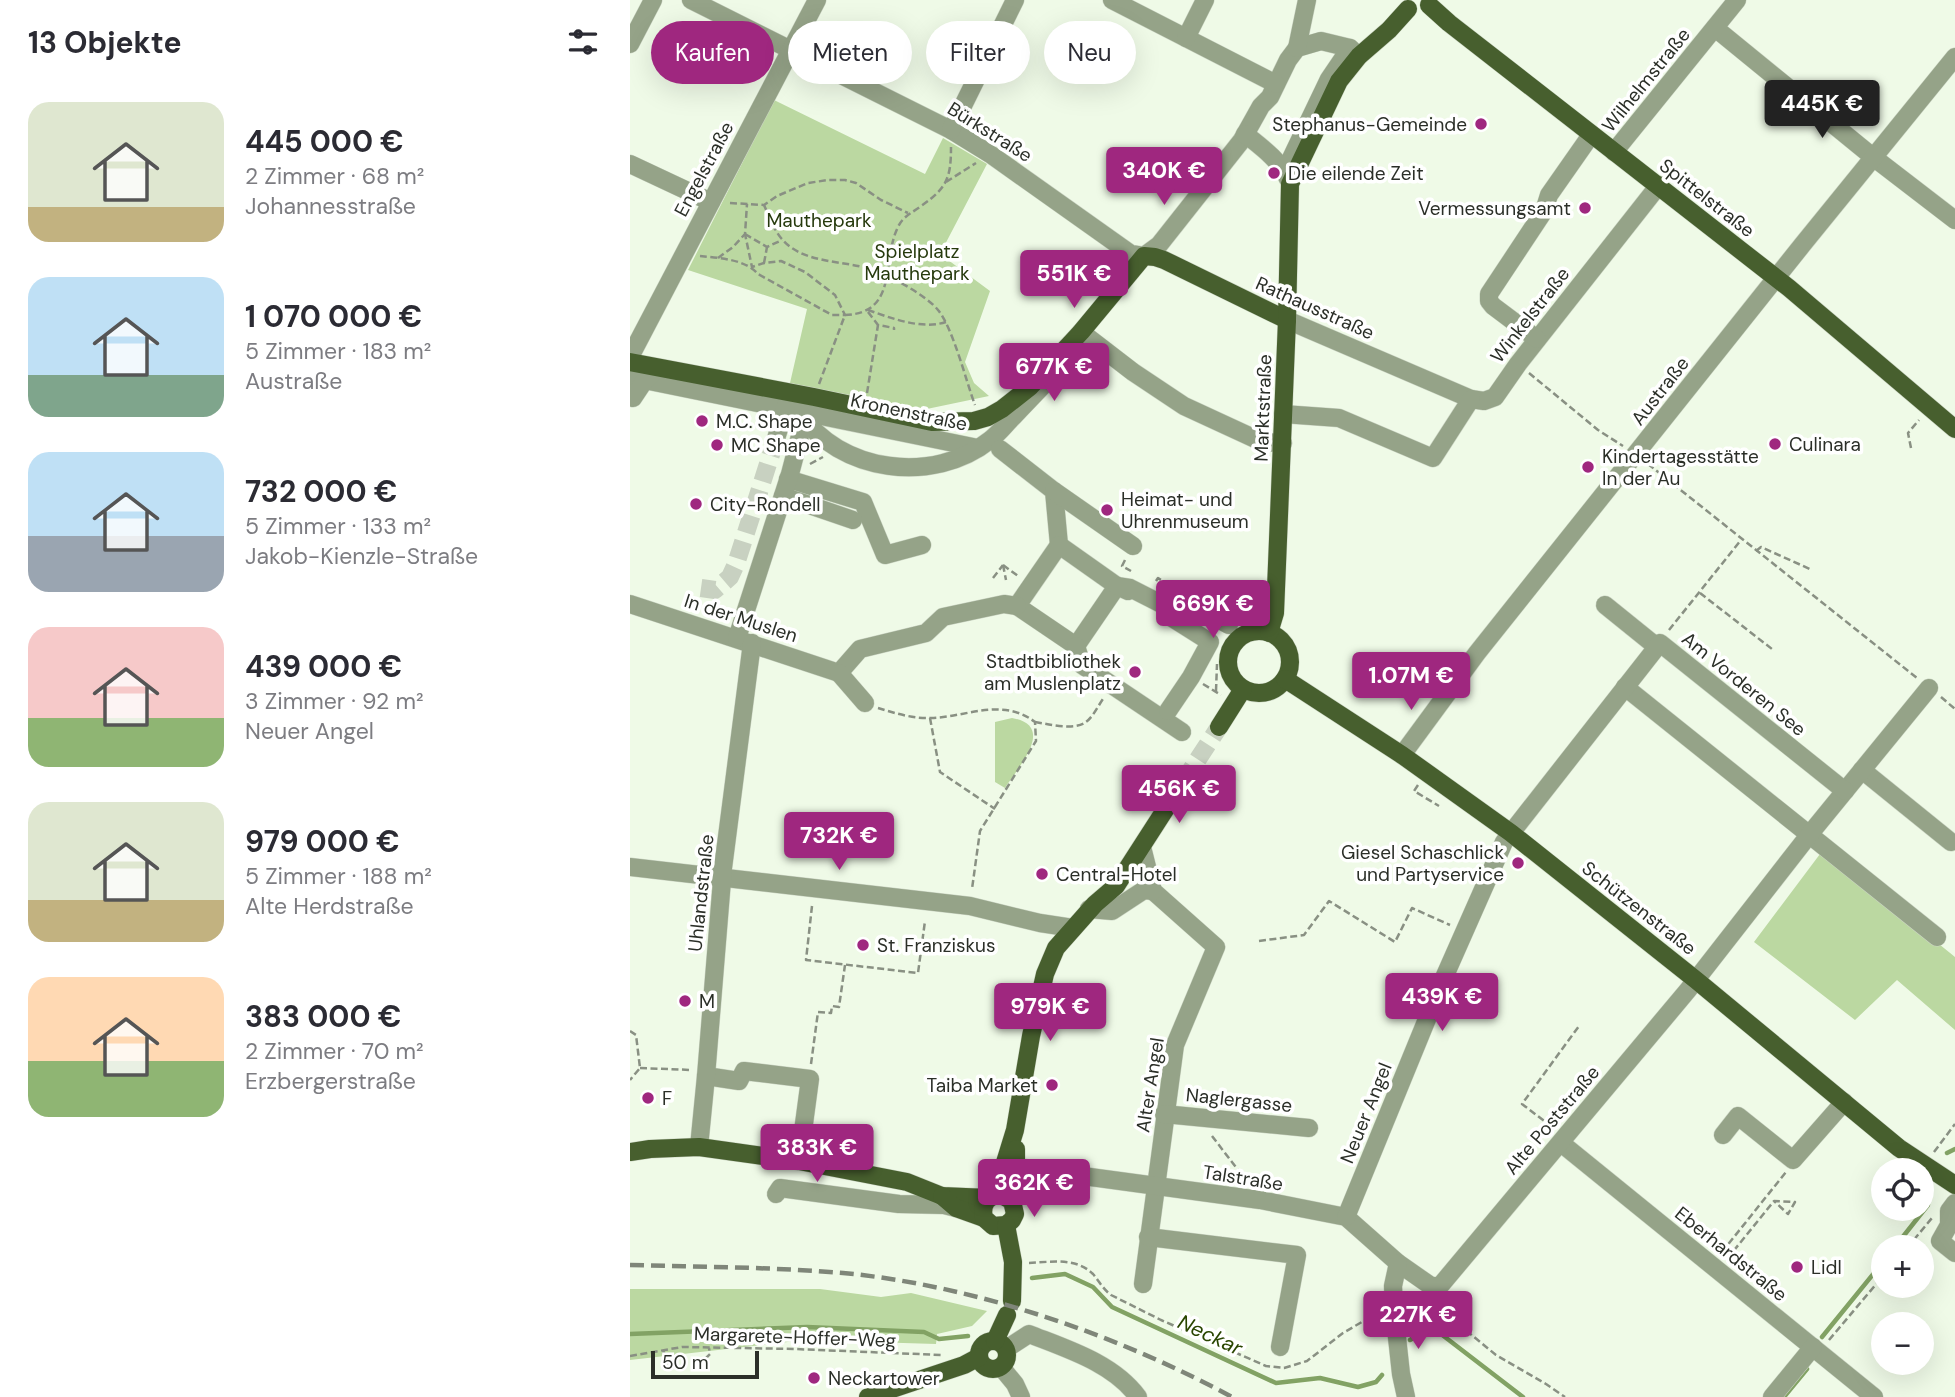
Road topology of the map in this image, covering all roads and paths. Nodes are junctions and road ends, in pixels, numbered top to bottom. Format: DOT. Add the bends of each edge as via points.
graph roads {
  1 [pos="653,0"];
  2 [pos="691,0"];
  3 [pos="817,0"];
  4 [pos="1015,0"];
  5 [pos="1112,0"];
  6 [pos="1205,0"];
  7 [pos="1307,0"];
  8 [pos="1737,0"];
  9 [pos="1430,3"];
  10 [pos="1405,4"];
  11 [pos="806,21"];
  12 [pos="1715,28"];
  13 [pos="1186,38"];
  14 [pos="630,44"];
  15 [pos="1297,48"];
  16 [pos="788,49"];
  17 [pos="1354,52"];
  18 [pos="788,54"];
  19 [pos="1955,57"];
  20 [pos="858,84"];
  21 [pos="1276,84"];
  22 [pos="951,130"];
  23 [pos="1245,134"];
  24 [pos="1591,135"];
  25 [pos="1614,152"];
  26 [pos="990,154"];
  27 [pos="1873,157"];
  28 [pos="630,164"];
  29 [pos="1287,178"];
  30 [pos="946,182"];
  31 [pos="1658,185"];
  32 [pos="711,202"];
  33 [pos="747,204"];
  34 [pos="764,205"];
  35 [pos="908,214"];
  36 [pos="1955,220"];
  37 [pos="745,234"];
  38 [pos="782,240"];
  39 [pos="767,247"];
  40 [pos="684,254"];
  41 [pos="1149,256"];
  42 [pos="718,258"];
  43 [pos="764,263"];
  44 [pos="752,267"];
  45 [pos="886,276"];
  46 [pos="1776,278"];
  47 [pos="867,311"];
  48 [pos="845,315"];
  49 [pos="1287,320"];
  50 [pos="946,322"];
  51 [pos="878,325"];
  52 [pos="894,330"];
  53 [pos="1084,334"];
  54 [pos="1537,339"];
  55 [pos="630,360"];
  56 [pos="1518,365"];
  57 [pos="645,375"];
  58 [pos="1030,387"];
  59 [pos="867,393"];
  60 [pos="632,396"];
  61 [pos="814,397"];
  62 [pos="1471,399"];
  63 [pos="791,404"];
  64 [pos="1283,414"];
  65 [pos="981,416"];
  66 [pos="1955,429"];
  67 [pos="801,432"];
  68 [pos="775,442"];
  69 [pos="1283,443"];
  70 [pos="990,446"];
  71 [pos="1636,454"];
  72 [pos="785,488"];
  73 [pos="1055,491"];
  74 [pos="853,520"];
  75 [pos="1741,540"];
  76 [pos="922,545"];
  77 [pos="1059,545"];
  78 [pos="1133,546"];
  79 [pos="1756,551"];
  80 [pos="1003,565"];
  81 [pos="1812,570"];
  82 [pos="1138,575"];
  83 [pos="1018,576"];
  84 [pos="993,578"];
  85 [pos="1006,580"];
  86 [pos="1122,588"];
  87 [pos="1699,593"];
  88 [pos="630,604"];
  89 [pos="1605,605"];
  90 [pos="1017,606"];
  91 [pos="1269,633"];
  92 [pos="745,641"];
  93 [pos="1658,645"];
  94 [pos="1076,646"];
  95 [pos="1772,649"];
  96 [pos="839,673"];
  97 [pos="1285,679"];
  98 [pos="1112,686"];
  99 [pos="1625,687"];
  100 [pos="1929,688"];
  101 [pos="1243,689"];
  102 [pos="865,704"];
  103 [pos="1955,709"];
  104 [pos="1168,711"];
  105 [pos="930,718"];
  106 [pos="1035,722"];
  107 [pos="1219,727"];
  108 [pos="1182,732"];
  109 [pos="1402,755"];
  110 [pos="1862,770"];
  111 [pos="1183,782"];
  112 [pos="1414,791"];
  113 [pos="1845,791"];
  114 [pos="1439,806"];
  115 [pos="995,809"];
  116 [pos="1511,833"];
  117 [pos="1809,835"];
  118 [pos="1951,842"];
  119 [pos="1142,846"];
  120 [pos="630,867"];
  121 [pos="722,878"];
  122 [pos="1153,891"];
  123 [pos="971,901"];
  124 [pos="812,906"];
  125 [pos="1089,909"];
  126 [pos="925,921"];
  127 [pos="1040,923"];
  128 [pos="1073,928"];
  129 [pos="1464,931"];
  130 [pos="1937,937"];
  131 [pos="1259,941"];
  132 [pos="1056,948"];
  133 [pos="845,965"];
  134 [pos="1696,980"];
  135 [pos="1579,1026"];
  136 [pos="630,1031"];
  137 [pos="640,1068"];
  138 [pos="707,1073"];
  139 [pos="810,1079"];
  140 [pos="630,1080"];
  141 [pos="1844,1102"];
  142 [pos="1164,1114"];
  143 [pos="1196,1117"];
  144 [pos="1955,1124"];
  145 [pos="1309,1128"];
  146 [pos="1015,1130"];
  147 [pos="1723,1135"];
  148 [pos="1563,1140"];
  149 [pos="699,1147"];
  150 [pos="630,1152"];
  151 [pos="1933,1154"];
  152 [pos="1793,1160"];
  153 [pos="799,1161"];
  154 [pos="1016,1167"];
  155 [pos="1955,1185"];
  156 [pos="1157,1186"];
  157 [pos="776,1194"];
  158 [pos="999,1198"];
  159 [pos="1260,1200"];
  160 [pos="1774,1201"];
  161 [pos="949,1202"];
  162 [pos="1955,1203"];
  163 [pos="1937,1212"];
  164 [pos="1346,1217"];
  165 [pos="984,1218"];
  166 [pos="1006,1225"];
  167 [pos="1918,1235"];
  168 [pos="1148,1237"];
  169 [pos="1955,1252"];
  170 [pos="1024,1262"];
  171 [pos="1398,1263"];
  172 [pos="1717,1265"];
  173 [pos="1143,1284"];
  174 [pos="1871,1289"];
  175 [pos="1394,1310"];
  176 [pos="1001,1345"];
  177 [pos="1280,1347"];
  178 [pos="709,1348"];
  179 [pos="1816,1349"];
  180 [pos="663,1350"];
  181 [pos="950,1355"];
  182 [pos="630,1356"];
  183 [pos="979,1357"];
  184 [pos="705,1359"];
  185 [pos="668,1364"];
  186 [pos="1001,1367"];
  187 [pos="868,1397"];
  188 [pos="1021,1397"];
  189 [pos="1138,1397"];
  190 [pos="1406,1397"];
  191 [pos="1565,1397"];
  192 [pos="1772,1397"];
  193 [pos="1874,1397"];
  1 -- 14 [label="street"];
  2 -- 16 [label="street, Bürkstraße"];
  3 -- 11 [label="street, Engelstraße"];
  4 -- 22 [label="street"];
  5 -- 13 [label="street"];
  6 -- 13 [label="street"];
  7 -- 15 [label="street"];
  8 -- 12 [label="street, Wilhelmstraße"];
  9 -- 10 [label="main road" via="1419,12"];
  9 -- 24 [label="main road, Spittelstraße"];
  10 -- 17 [label="main road" via="1389,30"];
  12 -- 25 [label="street, Wilhelmstraße"];
  12 -- 27 [label="street"];
  13 -- 21 [label="street"];
  15 -- 17 [label="street" via="1321,41"];
  15 -- 21 [label="street"];
  17 -- 29 [label="main road"];
  18 -- 32 [label="street, Engelstraße"];
  19 -- 27 [label="street, Austraße"];
  20 -- 22 [label="street, Bürkstraße"];
  21 -- 23 [label="street"];
  22 -- 26 [label="street, Bürkstraße"];
  22 -- 30 [label="path" via="951,170"];
  23 -- 29 [label="street"];
  23 -- 41 [label="street"];
  24 -- 25 [label="main road, Spittelstraße"];
  24 -- 54 [label="street" via="1489,293 1493,306"];
  25 -- 31 [label="main road, Spittelstraße"];
  26 -- 30 [label="path"];
  26 -- 41 [label="street, Bürkstraße" via="1131,254"];
  27 -- 36 [label="street"];
  27 -- 46 [label="street, Austraße"];
  28 -- 32 [label="street"];
  29 -- 49 [label="main road, Marktstraße"];
  30 -- 35 [label="path" via="936,195"];
  31 -- 46 [label="main road, Spittelstraße"];
  31 -- 54 [label="street, Winkelstraße"];
  32 -- 33 [label="path"];
  32 -- 40 [label="street, Engelstraße"];
  33 -- 34 [label="path"];
  33 -- 37 [label="path"];
  34 -- 35 [label="path" via="807,183 845,180"];
  34 -- 38 [label="path"];
  35 -- 45 [label="path" via="897,228"];
  37 -- 39 [label="path"];
  37 -- 42 [label="path"];
  37 -- 44 [label="path"];
  38 -- 39 [label="path"];
  38 -- 45 [label="path" via="814,258"];
  39 -- 43 [label="path"];
  40 -- 42 [label="path"];
  40 -- 55 [label="street, Engelstraße"];
  41 -- 49 [label="main road, Rathausstraße"];
  41 -- 53 [label="street"];
  42 -- 44 [label="path"];
  43 -- 44 [label="path"];
  43 -- 48 [label="path" via="781,261 806,272 835,295"];
  44 -- 48 [label="path" via="832,315"];
  45 -- 47 [label="path" via="882,296"];
  45 -- 50 [label="path" via="929,300"];
  46 -- 66 [label="main road, Spittelstraße"];
  46 -- 71 [label="street, Austraße"];
  47 -- 48 [label="path"];
  47 -- 50 [label="path" via="900,321"];
  47 -- 51 [label="path"];
  48 -- 61 [label="path"];
  49 -- 62 [label="street, Rathausstraße"];
  49 -- 64 [label="main road, Marktstraße"];
  50 -- 65 [label="path"];
  51 -- 52 [label="path"];
  51 -- 59 [label="path"];
  53 -- 58 [label="main road"];
  53 -- 69 [label="street" via="1184,406 1262,442"];
  53 -- 70 [label="street"];
  54 -- 56 [label="street, Winkelstraße"];
  55 -- 57 [label="main road, Kronenstraße"];
  56 -- 62 [label="street, Winkelstraße" via="1495,397"];
  56 -- 71 [label="path" via="1598,430"];
  57 -- 60 [label="street"];
  57 -- 63 [label="main road, Kronenstraße"];
  58 -- 65 [label="main road" via="1002,409"];
  58 -- 70 [label="street"];
  61 -- 63 [label="main road, Kronenstraße"];
  61 -- 65 [label="main road, Kronenstraße" via="932,422 974,421"];
  62 -- 64 [label="street" via="1433,458 1339,418"];
  63 -- 68 [label="street"];
  63 -- 70 [label="street, Kronenstraße"];
  63 -- 70 [label="street, Kronenstraße" via="828,443 879,465 932,467"];
  64 -- 69 [label="main road, Marktstraße"];
  67 -- 72 [label="street, Uhlandstraße"];
  69 -- 91 [label="main road, Marktstraße" via="1275,613"];
  70 -- 73 [label="street, Kronenstraße"];
  71 -- 75 [label="path"];
  71 -- 109 [label="street, Austraße"];
  72 -- 74 [label="street"];
  72 -- 76 [label="street" via="863,502 884,555"];
  72 -- 92 [label="street, Uhlandstraße"];
  73 -- 77 [label="street"];
  73 -- 78 [label="street, Kronenstraße"];
  75 -- 79 [label="path"];
  75 -- 87 [label="path"];
  77 -- 86 [label="street"];
  77 -- 90 [label="street"];
  78 -- 82 [label="path" via="1122,566"];
  79 -- 81 [label="path" via="1761,547"];
  79 -- 100 [label="path"];
  80 -- 83 [label="path"];
  80 -- 84 [label="path"];
  80 -- 85 [label="path"];
  86 -- 94 [label="street"];
  86 -- 104 [label="street" via="1219,634"];
  87 -- 93 [label="path"];
  87 -- 95 [label="path"];
  88 -- 92 [label="street, In der Muslen"];
  89 -- 93 [label="street"];
  90 -- 94 [label="street"];
  90 -- 96 [label="street" via="1004,604 943,617 926,633 860,649"];
  91 -- 97 [label="main road" via="1279,638 1290,657"];
  91 -- 101 [label="main road" via="1247,633 1230,649 1229,671"];
  92 -- 96 [label="street, In der Muslen"];
  92 -- 121 [label="street, Uhlandstraße" via="747,685"];
  93 -- 99 [label="street, Am Vorderen See"];
  93 -- 113 [label="street, Am Vorderen See"];
  94 -- 98 [label="street" via="1082,666"];
  96 -- 102 [label="street"];
  97 -- 101 [label="main road" via="1271,691"];
  97 -- 109 [label="main road, Schützenstraße"];
  98 -- 106 [label="path" via="1081,725"];
  98 -- 108 [label="street"];
  99 -- 116 [label="street, Am Vorderen See"];
  99 -- 117 [label="street"];
  100 -- 103 [label="path"];
  100 -- 110 [label="street"];
  101 -- 107 [label="main road"];
  102 -- 105 [label="path"];
  105 -- 106 [label="path" via="1014,709"];
  105 -- 115 [label="path" via="940,772"];
  106 -- 115 [label="path" via="1036,741"];
  109 -- 116 [label="main road, Schützenstraße"];
  110 -- 113 [label="street"];
  110 -- 118 [label="street"];
  111 -- 119 [label="main road"];
  112 -- 114 [label="path"];
  113 -- 117 [label="street"];
  115 -- 123 [label="path" via="980,831"];
  116 -- 129 [label="street, Neuer Angel"];
  116 -- 134 [label="main road, Schützenstraße"];
  117 -- 130 [label="street"];
  117 -- 134 [label="street"];
  119 -- 122 [label="street"];
  119 -- 125 [label="main road" via="1116,887"];
  120 -- 121 [label="street"];
  121 -- 127 [label="street" via="970,906"];
  121 -- 138 [label="street, Uhlandstraße"];
  122 -- 125 [label="street" via="1144,890 1112,911"];
  122 -- 142 [label="street, Alter Angel" via="1216,947 1175,1045"];
  124 -- 133 [label="path" via="806,960"];
  125 -- 128 [label="main road"];
  126 -- 133 [label="path" via="918,973"];
  127 -- 128 [label="street"];
  127 -- 132 [label="street"];
  128 -- 132 [label="main road"];
  129 -- 131 [label="path" via="1412,908 1395,943 1329,901 1304,935"];
  129 -- 164 [label="street, Neuer Angel"];
  132 -- 146 [label="main road" via="1045,974"];
  133 -- 139 [label="path" via="839,1007 832,1006 831,1013 818,1012"];
  134 -- 141 [label="main road, Schützenstraße"];
  134 -- 148 [label="street, Alte Poststraße"];
  135 -- 148 [label="path" via="1522,1104"];
  136 -- 137 [label="path" via="636,1035"];
  137 -- 138 [label="path"];
  137 -- 140 [label="path"];
  138 -- 139 [label="street" via="739,1081 744,1071"];
  138 -- 149 [label="street, Uhlandstraße"];
  139 -- 153 [label="street"];
  141 -- 152 [label="street"];
  141 -- 155 [label="main road, Schützenstraße" via="1899,1148"];
  142 -- 143 [label="street, Naglergasse"];
  142 -- 156 [label="street, Alter Angel"];
  143 -- 145 [label="street, Naglergasse"];
  143 -- 159 [label="path"];
  144 -- 151 [label="path"];
  146 -- 154 [label="main road"];
  146 -- 158 [label="main road"];
  147 -- 152 [label="street" via="1738,1116"];
  148 -- 171 [label="street, Alte Poststraße" via="1440,1286 1431,1286"];
  148 -- 172 [label="street, Eberhardstraße"];
  149 -- 150 [label="main road"];
  149 -- 153 [label="main road"];
  152 -- 172 [label="path"];
  153 -- 161 [label="main road" via="907,1182"];
  154 -- 156 [label="street, Talstraße"];
  154 -- 158 [label="main road"];
  156 -- 159 [label="street, Talstraße"];
  156 -- 168 [label="street, Alter Angel"];
  157 -- 161 [label="street" via="780,1188 899,1204"];
  158 -- 161 [label="main road"];
  158 -- 165 [label="main road" via="984,1205"];
  158 -- 166 [label="main road" via="1015,1214"];
  159 -- 164 [label="street, Talstraße"];
  160 -- 160 [label="path" via="1784,1202 1795,1202 1788,1214"];
  160 -- 172 [label="path"];
  161 -- 165 [label="main road"];
  162 -- 169 [label="street" via="1940,1241"];
  163 -- 167 [label="path"];
  164 -- 171 [label="street"];
  165 -- 166 [label="main road" via="993,1226"];
  166 -- 176 [label="main road" via="1013,1262"];
  168 -- 173 [label="street, Alter Angel"];
  168 -- 177 [label="street" via="1297,1255"];
  170 -- 175 [label="path" via="1083,1266 1111,1295 1266,1366 1284,1368 1307,1361 1378,1312"];
  171 -- 175 [label="street"];
  172 -- 179 [label="street, Eberhardstraße"];
  174 -- 179 [label="path"];
  175 -- 190 [label="street"];
  175 -- 191 [label="path" via="1447,1314 1496,1355"];
  176 -- 183 [label="main road" via="988,1341"];
  176 -- 186 [label="main road" via="1008,1355"];
  176 -- 189 [label="street" via="1029,1334 1087,1357 1128,1384"];
  178 -- 180 [label="path, Margarete-Hoffer-Weg"];
  178 -- 181 [label="path, Margarete-Hoffer-Weg"];
  178 -- 184 [label="path"];
  179 -- 192 [label="street"];
  179 -- 193 [label="street, Eberhardstraße"];
  180 -- 182 [label="path, Margarete-Hoffer-Weg"];
  180 -- 185 [label="path"];
  183 -- 186 [label="main road" via="986,1368"];
  183 -- 187 [label="main road"];
  186 -- 188 [label="street"];
}
